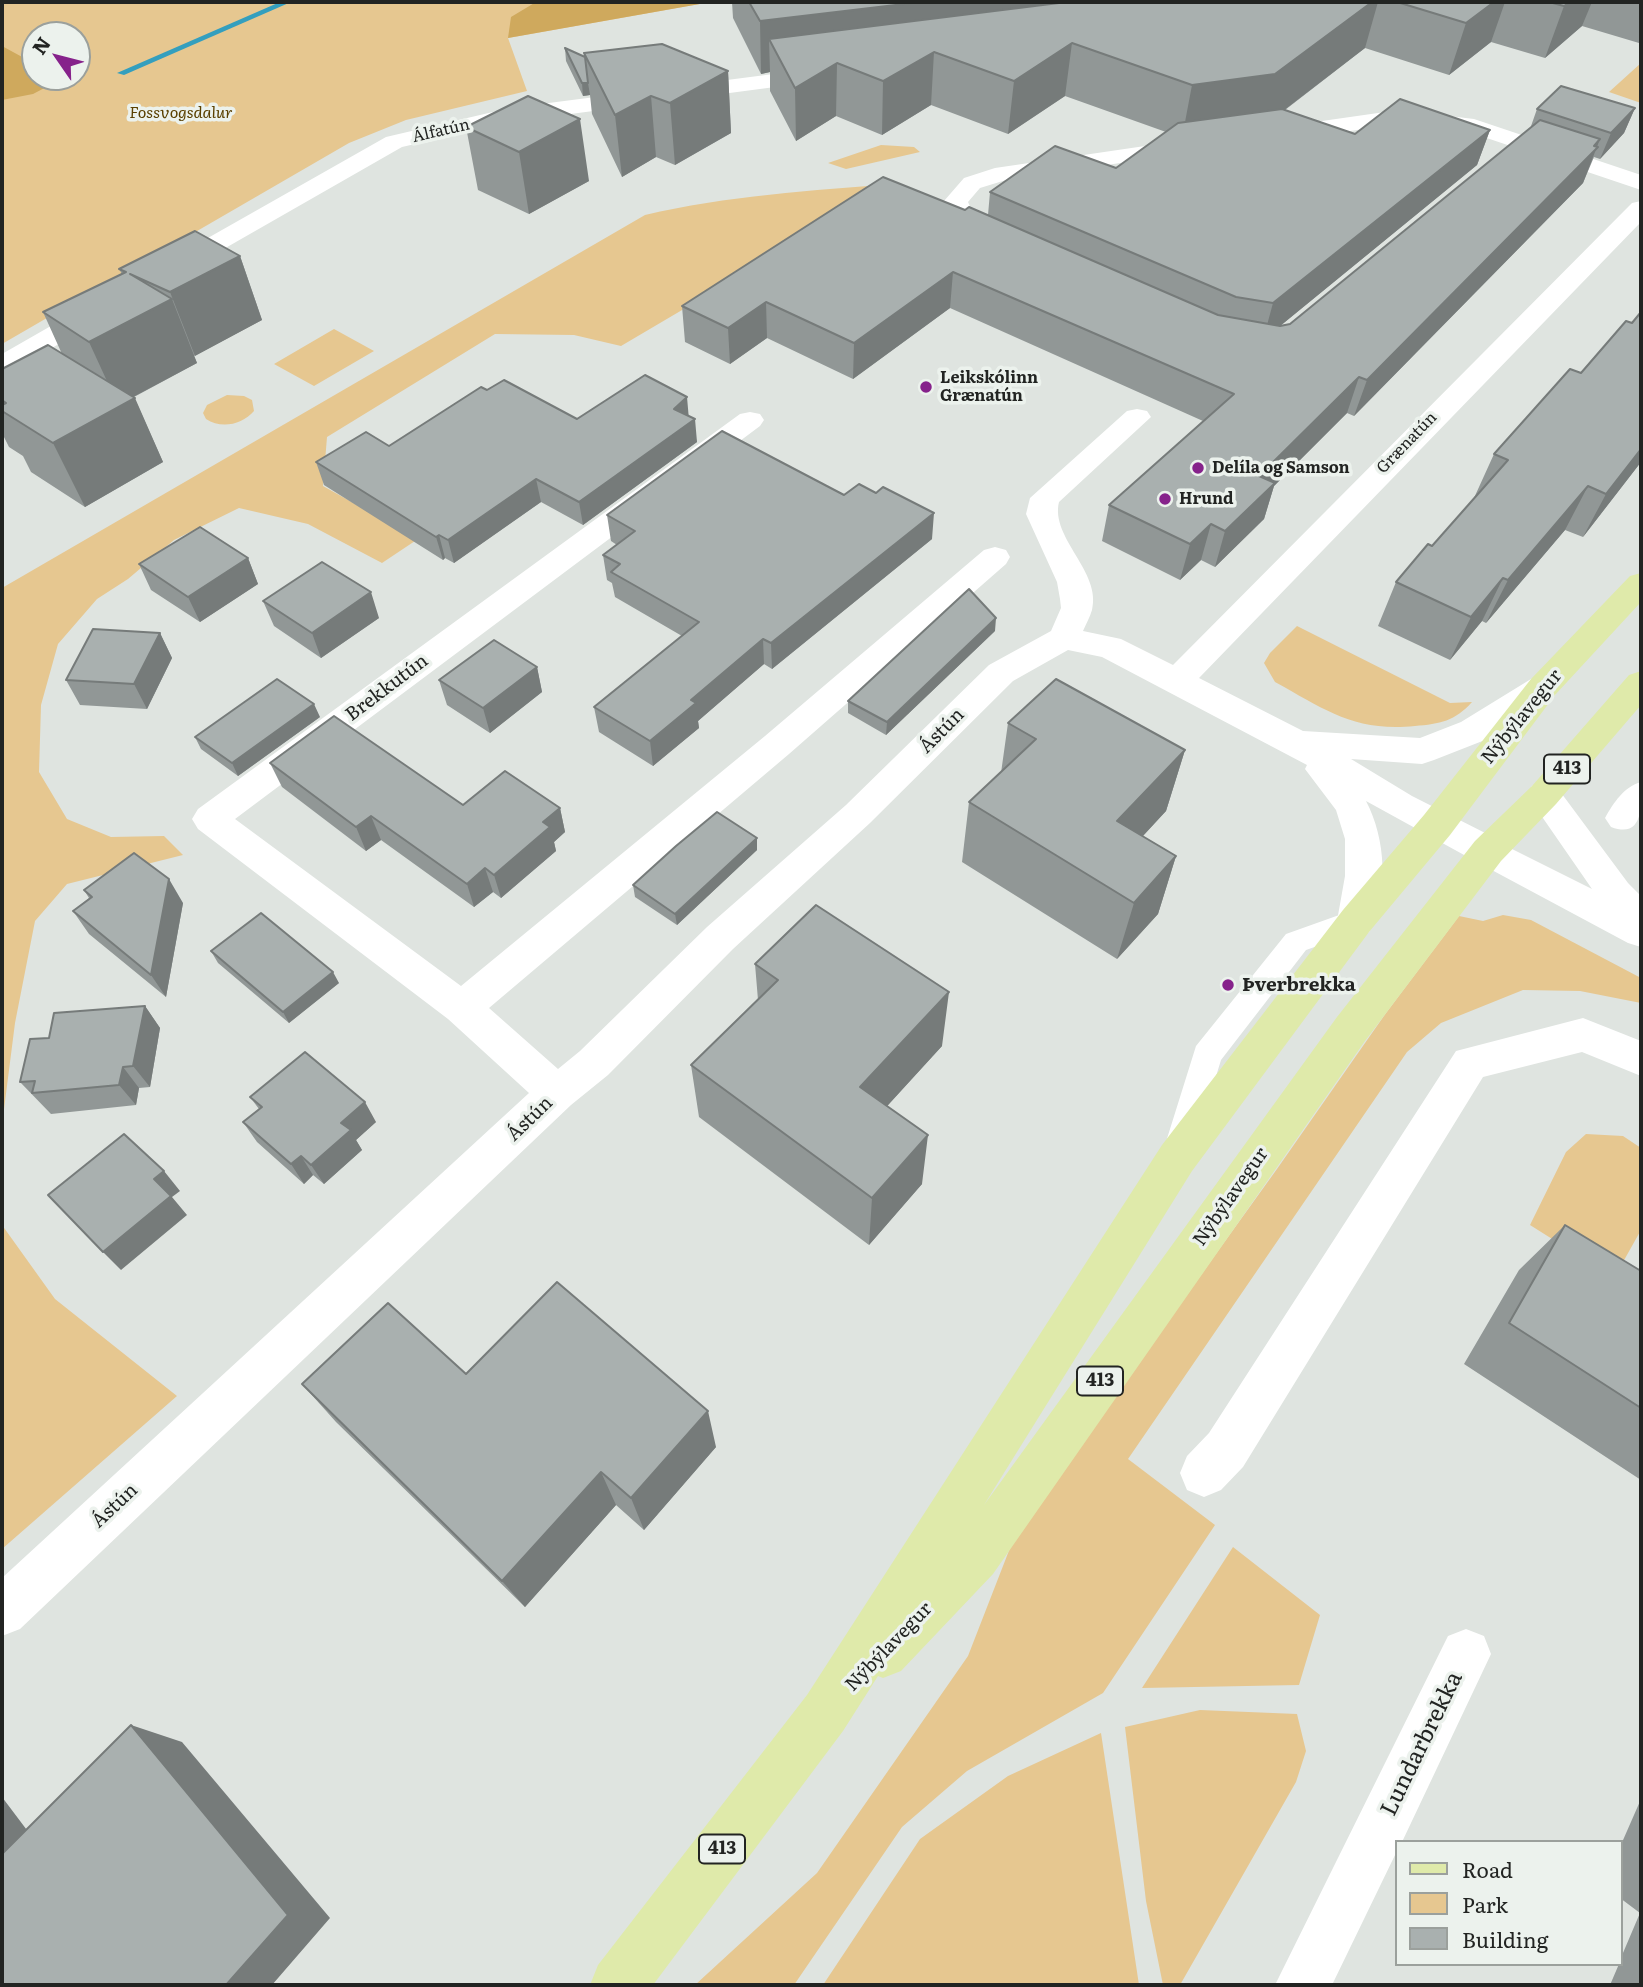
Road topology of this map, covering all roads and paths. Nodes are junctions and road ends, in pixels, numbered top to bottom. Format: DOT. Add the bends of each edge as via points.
graph roads {
  1 [pos="839,73"];
  2 [pos="1262,136"];
  3 [pos="1208,144"];
  4 [pos="1521,144"];
  5 [pos="1500,161"];
  6 [pos="1641,183"];
  7 [pos="1641,208"];
  8 [pos="1018,255"];
  9 [pos="155,278"];
  10 [pos="120,298"];
  11 [pos="2,365"];
  12 [pos="1137,417"];
  13 [pos="750,420"];
  14 [pos="995,556"];
  15 [pos="1641,583"];
  16 [pos="1064,638"];
  17 [pos="1177,681"];
  18 [pos="1641,683"];
  19 [pos="1543,687"];
  20 [pos="1296,743"];
  21 [pos="1544,795"];
  22 [pos="1437,825"];
  23 [pos="1488,851"];
  24 [pos="1641,919"];
  25 [pos="1356,921"];
  26 [pos="1641,932"];
  27 [pos="463,1008"];
  28 [pos="1641,1059"];
  29 [pos="557,1093"];
  30 [pos="1204,1473"];
  31 [pos="2,1611"];
  32 [pos="1466,1654"];
  33 [pos="825,1713"];
  34 [pos="618,1985"];
  35 [pos="1303,1985"];
  1 -- 9 [label="street, Álfatún" via="510,115 394,142"];
  2 -- 4 [label="street" via="1399,117 1466,124"];
  3 -- 8 [label="street" via="1003,173 972,183 956,201 963,223 981,239"];
  4 -- 5 [label="street"];
  4 -- 6 [label="street"];
  7 -- 17 [label="street, Grænatún"];
  10 -- 11 [label="street"];
  12 -- 16 [label="street" via="1045,498 1041,514 1073,582 1076,599 1077,608"];
  13 -- 27 [label="street, Brekkutún" via="210,819"];
  14 -- 27 [label="street"];
  15 -- 19 [label="main road, Nýbýlavegur / 413"];
  16 -- 17 [label="street" via="1110,647"];
  16 -- 29 [label="street, Ástún" via="1001,673 858,814"];
  17 -- 20 [label="street"];
  18 -- 21 [label="main road, Nýbýlavegur / 413"];
  19 -- 20 [label="street" via="1473,731 1422,751"];
  19 -- 22 [label="main road, Nýbýlavegur / 413"];
  20 -- 22 [label="street"];
  20 -- 25 [label="street, Nýbýlavegur" via="1344,791 1360,818 1365,862"];
  21 -- 23 [label="main road, Nýbýlavegur / 413"];
  21 -- 24 [label="street" via="1615,893"];
  22 -- 23 [label="street"];
  22 -- 25 [label="main road, Nýbýlavegur / 413"];
  23 -- 26 [label="street"];
  23 -- 33 [label="main road, Nýbýlavegur / 413" via="1351,1029 975,1557"];
  25 -- 33 [label="main road, Nýbýlavegur / 413" via="1177,1158"];
  27 -- 29 [label="street, Brekkutún"];
  28 -- 30 [label="street" via="1583,1035 1470,1063 1226,1450"];
  29 -- 31 [label="street, Ástún"];
  32 -- 35 [label="street, Lundarbrekka"];
  33 -- 34 [label="main road, Nýbýlavegur / 413"];
}
